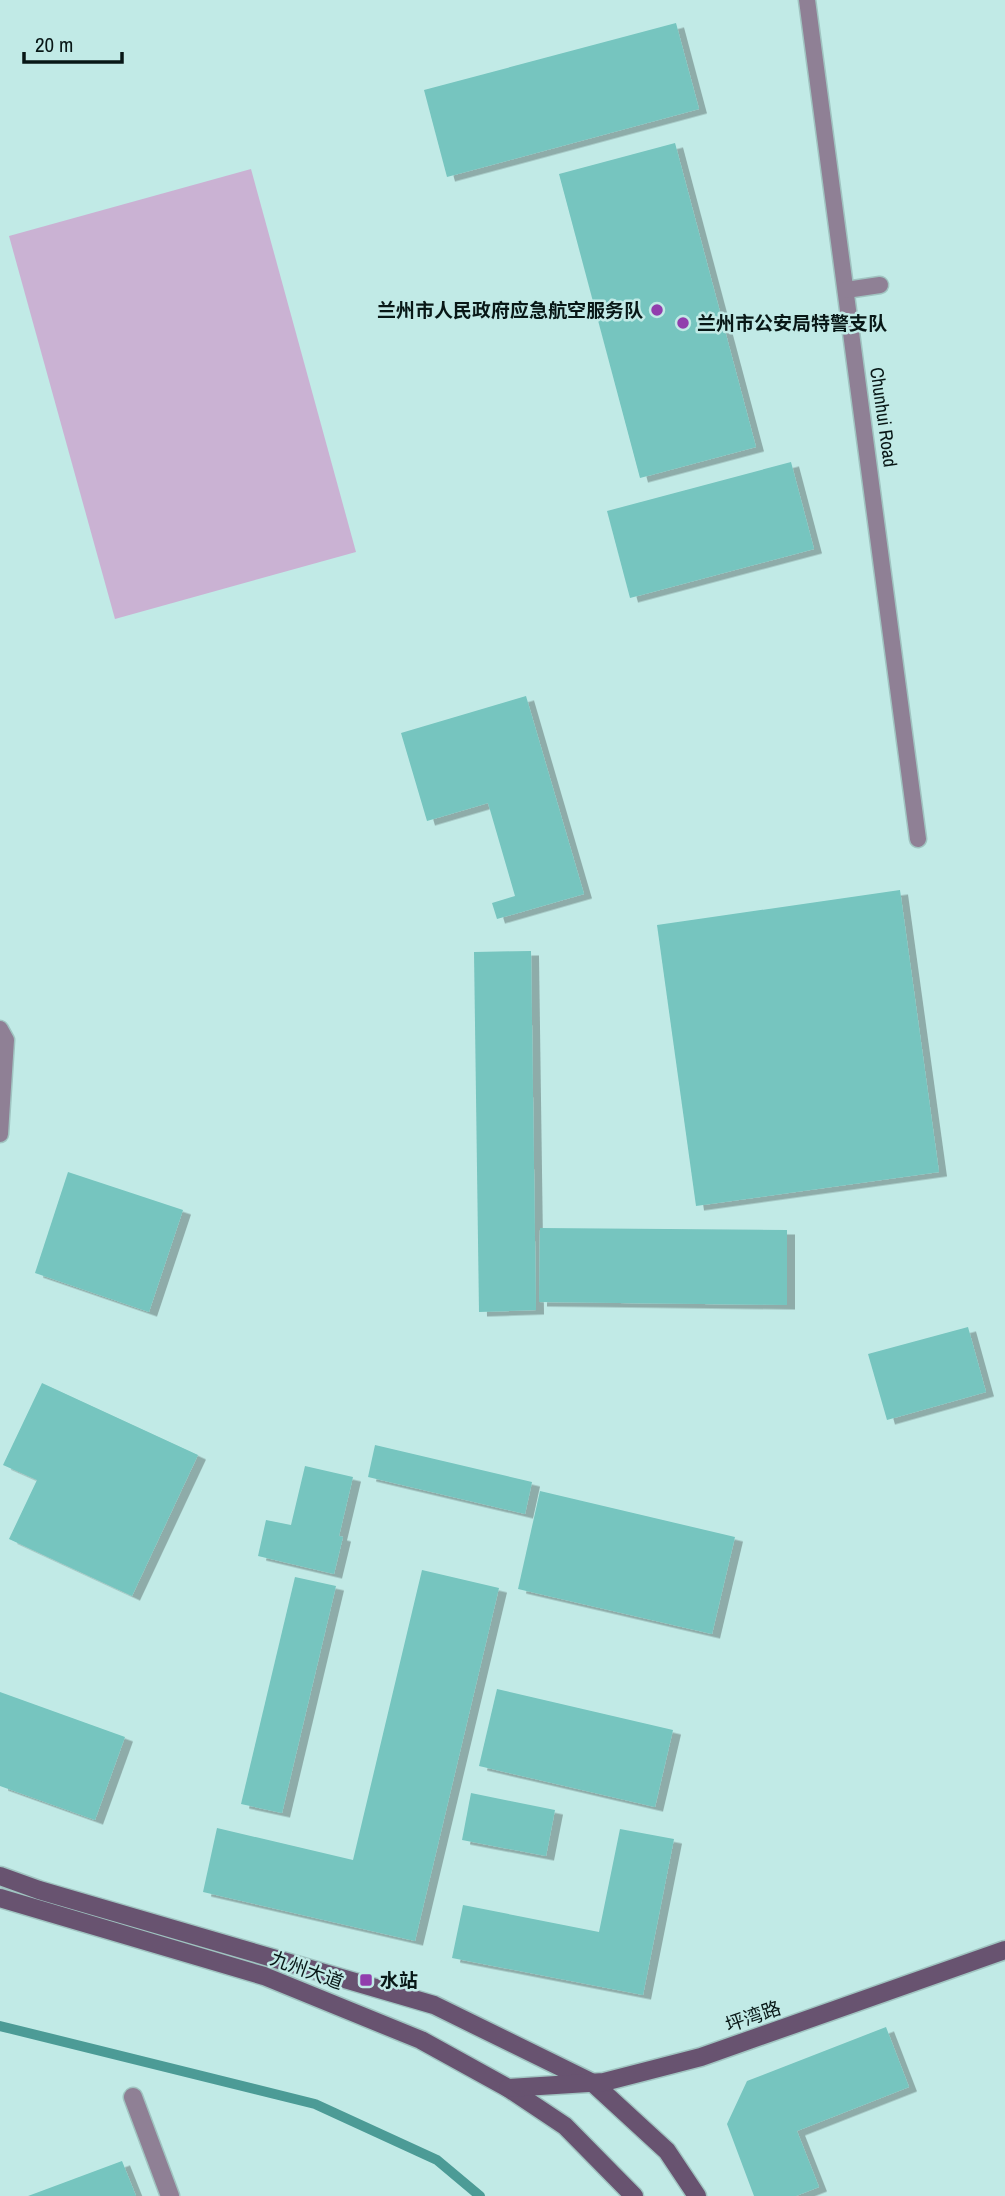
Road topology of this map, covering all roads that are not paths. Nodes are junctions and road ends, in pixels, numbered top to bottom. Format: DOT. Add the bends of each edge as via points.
graph roads {
  1 [pos="807,0"];
  2 [pos="880,285"];
  3 [pos="846,290"];
  4 [pos="918,839"];
  5 [pos="0,1030"];
  6 [pos="0,1134"];
  7 [pos="0,1876"];
  8 [pos="0,1898"];
  9 [pos="1005,1950"];
  10 [pos="593,2082"];
  11 [pos="508,2088"];
  12 [pos="133,2097"];
  13 [pos="170,2196"];
  14 [pos="634,2196"];
  15 [pos="697,2196"];
  1 -- 3 [label="lane, Chunhui Road"];
  2 -- 3 [label="lane"];
  3 -- 4 [label="lane, Chunhui Road"];
  5 -- 6 [label="lane" via="6,1040"];
  7 -- 10 [label="main road" via="434,2005"];
  8 -- 11 [label="main road, 九州大道" via="264,1976 337,2003 421,2040"];
  9 -- 10 [label="main road, 坪湾路" via="701,2057"];
  10 -- 11 [label="main road, 坪湾路"];
  10 -- 15 [label="main road" via="667,2151"];
  11 -- 14 [label="main road, 九州大道" via="565,2126"];
  12 -- 13 [label="street"];
}
